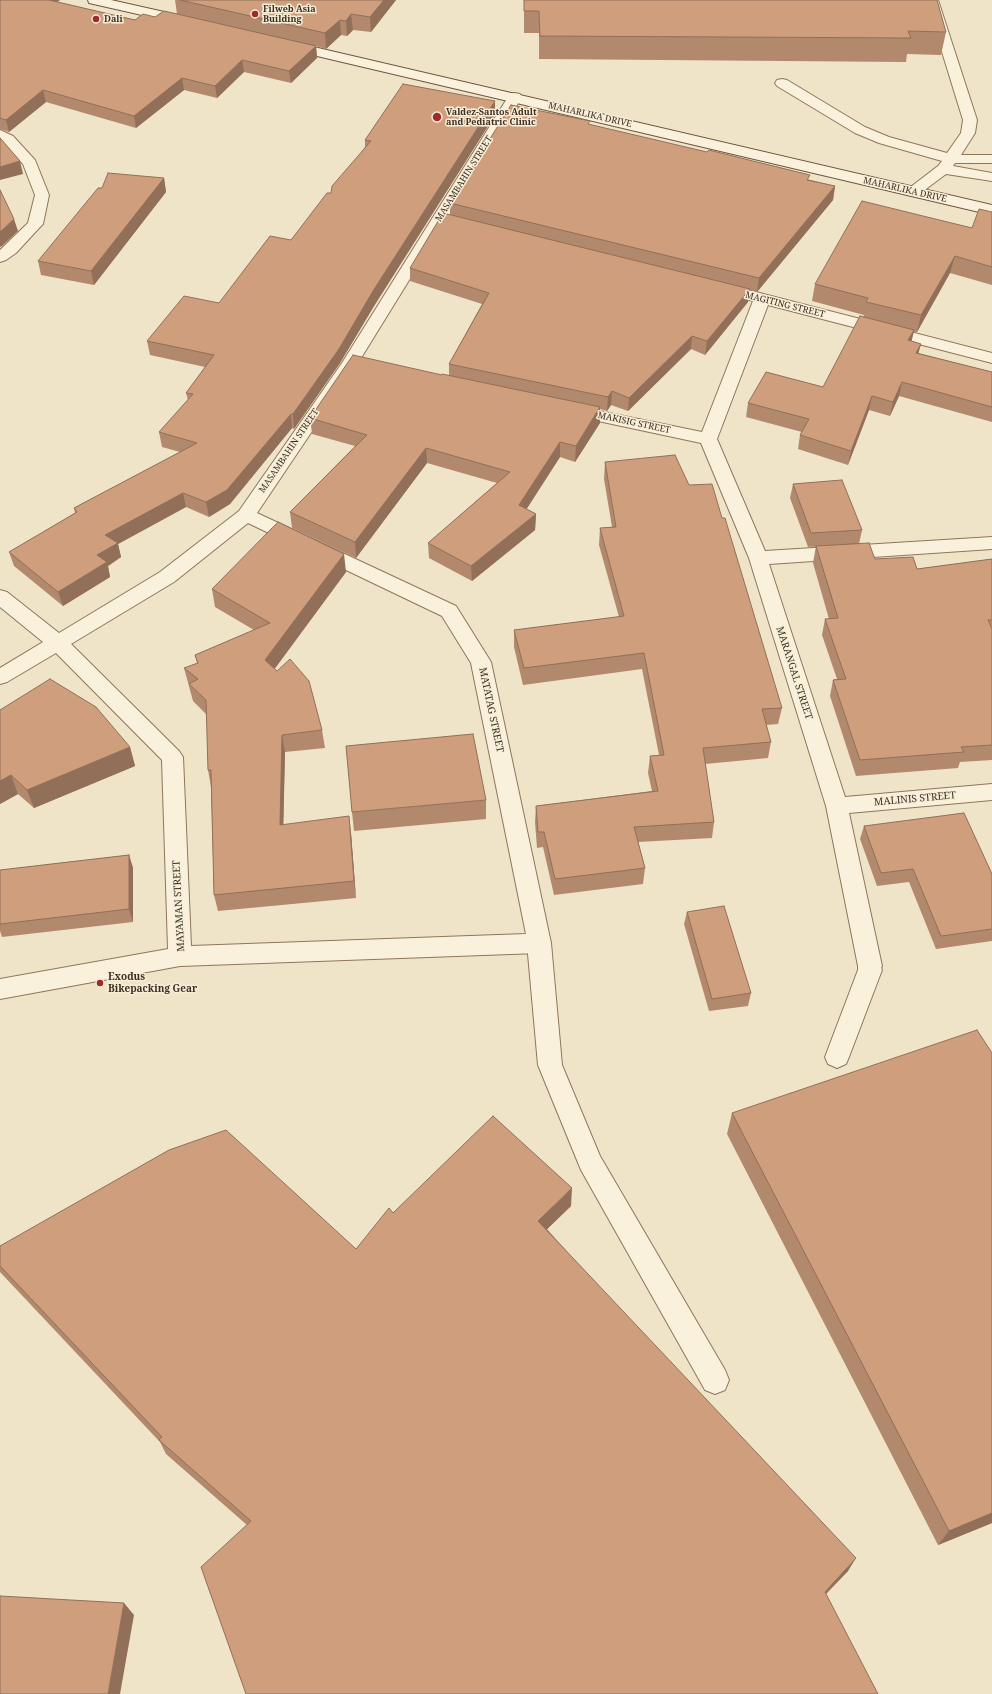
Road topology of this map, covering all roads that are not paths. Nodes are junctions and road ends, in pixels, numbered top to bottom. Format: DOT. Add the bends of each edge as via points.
graph roads {
  1 [pos="97,0"];
  2 [pos="932,0"];
  3 [pos="198,24"];
  4 [pos="276,42"];
  5 [pos="782,83"];
  6 [pos="515,97"];
  7 [pos="0,134"];
  8 [pos="992,159"];
  9 [pos="947,164"];
  10 [pos="992,177"];
  11 [pos="914,192"];
  12 [pos="992,210"];
  13 [pos="0,257"];
  14 [pos="731,291"];
  15 [pos="762,299"];
  16 [pos="992,358"];
  17 [pos="552,406"];
  18 [pos="708,439"];
  19 [pos="246,515"];
  20 [pos="992,543"];
  21 [pos="758,558"];
  22 [pos="0,597"];
  23 [pos="57,642"];
  24 [pos="0,677"];
  25 [pos="992,792"];
  26 [pos="837,806"];
  27 [pos="539,943"];
  28 [pos="180,956"];
  29 [pos="0,989"];
  30 [pos="837,1057"];
  31 [pos="715,1380"];
  1 -- 3 [label="street"];
  2 -- 9 [label="street" via="970,120 968,133"];
  4 -- 6 [label="street, MAHARLIKA DRIVE"];
  5 -- 9 [label="street" via="860,130"];
  6 -- 11 [label="street, MAHARLIKA DRIVE"];
  6 -- 19 [label="street, MASAMBAHIN STREET" via="446,221 357,364"];
  7 -- 13 [label="street" via="8,139 30,164 42,195 35,224"];
  8 -- 9 [label="street"];
  9 -- 10 [label="street"];
  9 -- 11 [label="street"];
  11 -- 12 [label="street, MAHARLIKA DRIVE"];
  14 -- 15 [label="street, MAGITING STREET"];
  15 -- 16 [label="street, MAGITING STREET"];
  15 -- 18 [label="street"];
  17 -- 18 [label="street, MAKISIG STREET"];
  18 -- 21 [label="street, MARANGAL STREET"];
  19 -- 23 [label="street, MASAMBAHIN STREET" via="167,577"];
  19 -- 27 [label="street, MATATAG STREET" via="449,611 481,662"];
  20 -- 21 [label="street"];
  21 -- 26 [label="street, MARANGAL STREET"];
  22 -- 23 [label="street, MAYAMAN STREET"];
  23 -- 24 [label="street, MASAMBAHIN STREET"];
  23 -- 28 [label="street, MAYAMAN STREET" via="172,757"];
  25 -- 26 [label="street, MALINIS STREET"];
  26 -- 30 [label="street, MARANGAL STREET" via="870,966"];
  27 -- 28 [label="street, MAYAMAN STREET"];
  27 -- 31 [label="street, MATATAG STREET" via="550,1064 553,1072 590,1162"];
  28 -- 29 [label="street"];
}
